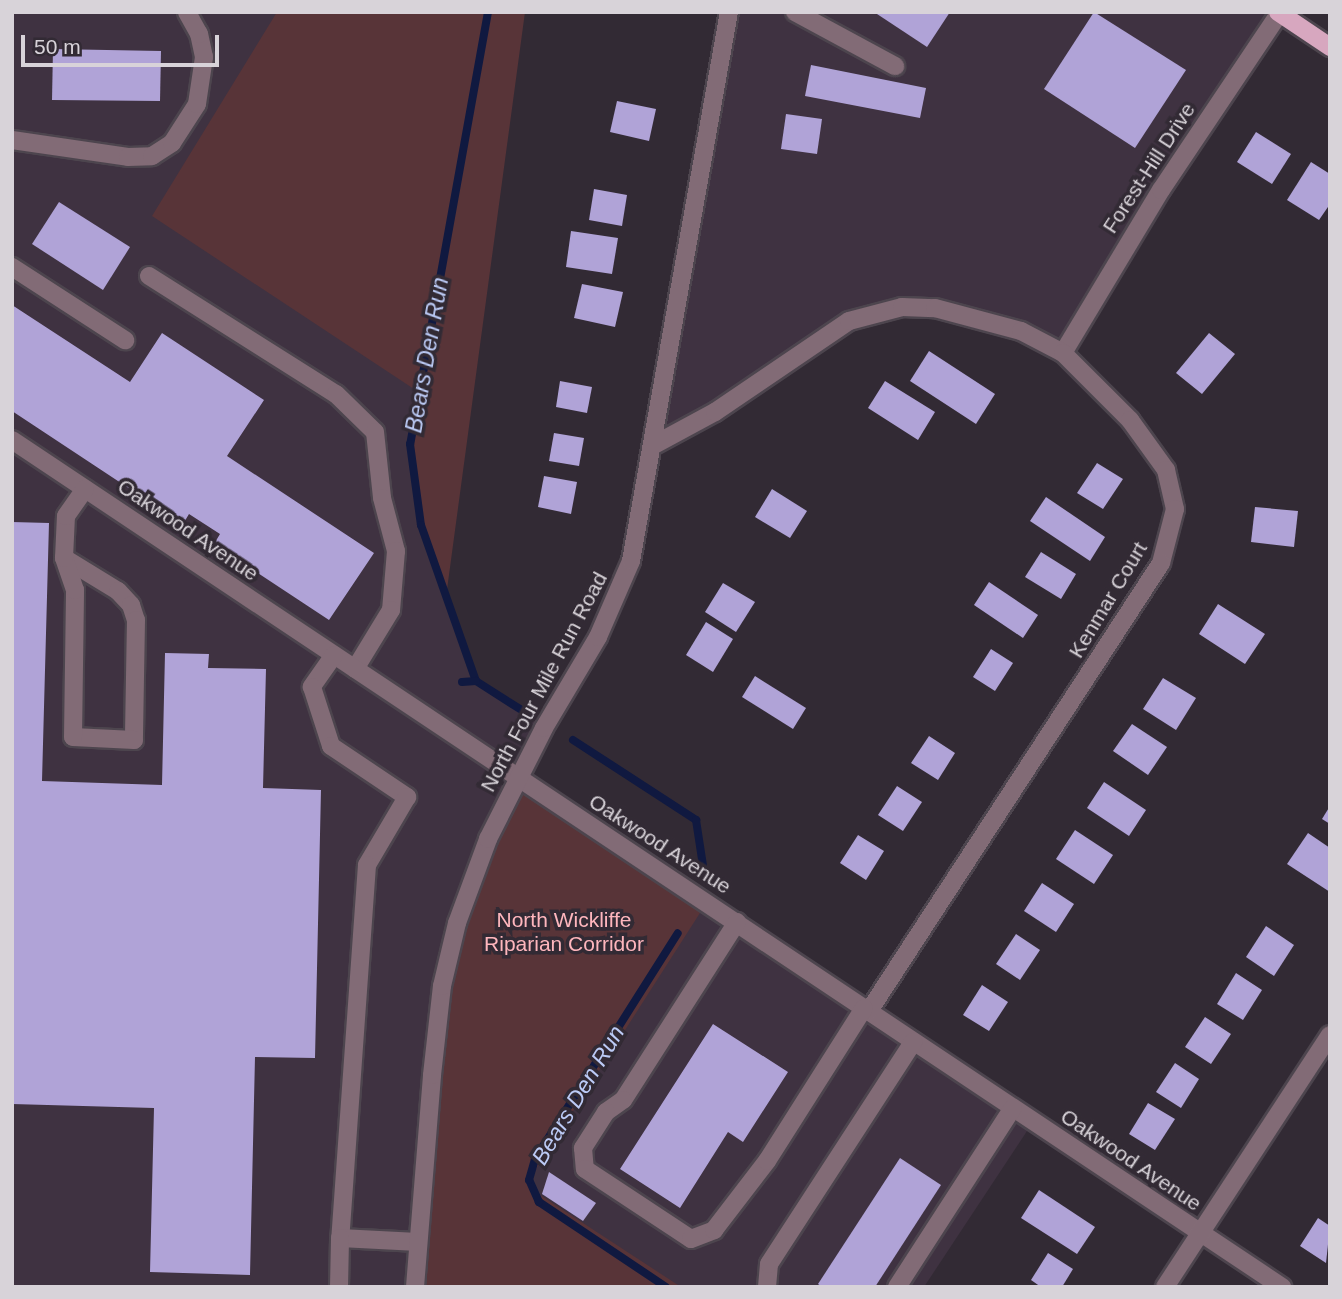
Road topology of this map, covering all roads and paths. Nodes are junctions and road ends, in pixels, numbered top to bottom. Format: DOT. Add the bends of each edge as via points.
graph roads {
  1 [pos="187,12"];
  2 [pos="729,12"];
  3 [pos="795,12"];
  4 [pos="1279,13"];
  5 [pos="1330,47"];
  6 [pos="895,66"];
  7 [pos="12,140"];
  8 [pos="12,267"];
  9 [pos="149,276"];
  10 [pos="125,340"];
  11 [pos="1063,353"];
  12 [pos="12,440"];
  13 [pos="652,446"];
  14 [pos="85,489"];
  15 [pos="64,558"];
  16 [pos="334,654"];
  17 [pos="355,669"];
  18 [pos="518,778"];
  19 [pos="737,922"];
  20 [pos="867,1010"];
  21 [pos="1330,1035"];
  22 [pos="913,1042"];
  23 [pos="1013,1108"];
  24 [pos="1200,1233"];
  25 [pos="340,1238"];
  26 [pos="418,1242"];
  27 [pos="339,1287"];
  28 [pos="415,1287"];
  29 [pos="767,1287"];
  30 [pos="897,1287"];
  31 [pos="1165,1287"];
  32 [pos="1282,1287"];
  1 -- 7 [label="street" via="204,57 197,104 172,143 152,156 128,158"];
  2 -- 13 [label="street, North Four Mile Run Road"];
  3 -- 6 [label="street"];
  4 -- 5 [label="main road"];
  4 -- 11 [label="street, Forest-Hill Drive" via="1161,190"];
  8 -- 10 [label="street"];
  9 -- 17 [label="street" via="336,394 375,432 382,498 396,551 391,610"];
  11 -- 13 [label="street, Kenmar Court" via="1021,331 935,308 878,311 817,338 715,412"];
  11 -- 20 [label="street, Kenmar Court" via="1130,420 1160,460 1173,489 1174,527 1150,583"];
  12 -- 14 [label="street, Oakwood Avenue"];
  13 -- 18 [label="street, North Four Mile Run Road" via="637,539 619,595"];
  14 -- 15 [label="street" via="66,516"];
  14 -- 16 [label="street, Oakwood Avenue"];
  15 -- 15 [label="street" via="75,590 73,737 134,740 136,621 131,605 118,591"];
  16 -- 17 [label="street, Oakwood Avenue"];
  16 -- 25 [label="street" via="312,687 331,746 407,797 366,865"];
  17 -- 18 [label="street, Oakwood Avenue"];
  18 -- 19 [label="street, Oakwood Avenue"];
  18 -- 26 [label="street, North Four Mile Run Road" via="488,839 457,923 442,986"];
  19 -- 20 [label="street, Oakwood Avenue"];
  19 -- 20 [label="street, Kenmar Court" via="623,1100 606,1112 583,1148 585,1169 691,1239 714,1230 767,1161"];
  20 -- 22 [label="street, Oakwood Avenue"];
  21 -- 24 [label="street"];
  22 -- 23 [label="street, Oakwood Avenue"];
  22 -- 29 [label="street" via="769,1264"];
  23 -- 24 [label="street, Oakwood Avenue"];
  23 -- 30 [label="street"];
  24 -- 31 [label="street"];
  24 -- 32 [label="street, Oakwood Avenue"];
  25 -- 26 [label="street"];
  25 -- 27 [label="street"];
  26 -- 28 [label="street, North Four Mile Run Road"];
}
